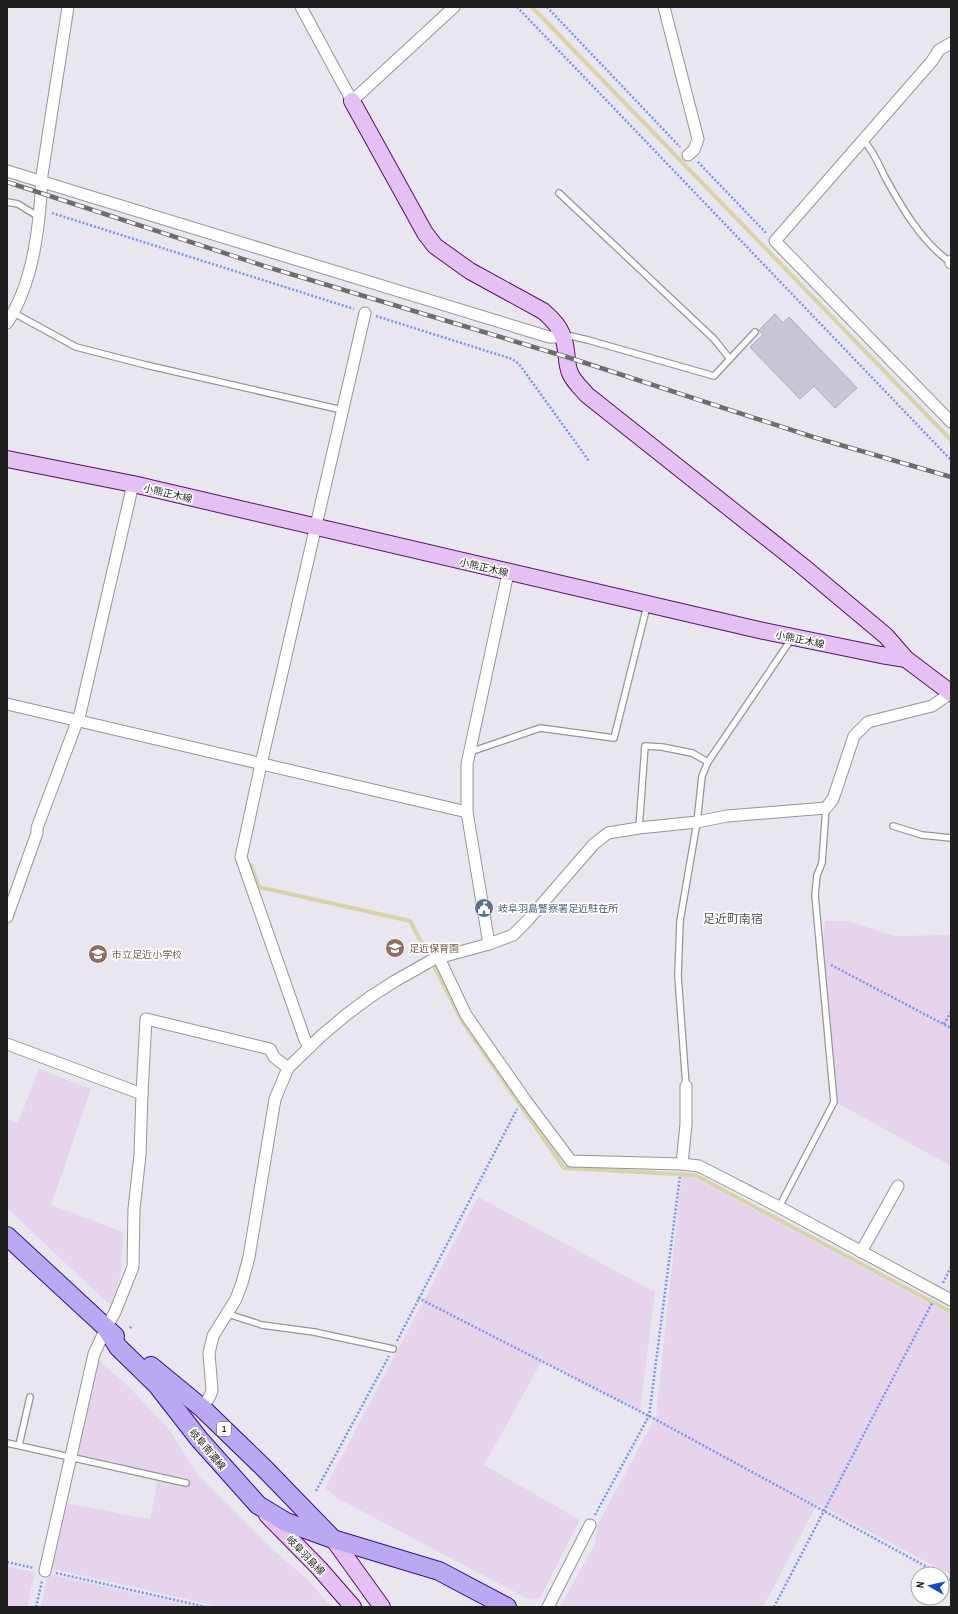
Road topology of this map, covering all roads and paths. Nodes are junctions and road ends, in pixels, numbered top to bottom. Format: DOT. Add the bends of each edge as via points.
graph roads {
  1 [pos="68,7"];
  2 [pos="301,7"];
  3 [pos="454,7"];
  4 [pos="517,7"];
  5 [pos="547,7"];
  6 [pos="664,7"];
  7 [pos="951,43"];
  8 [pos="352,101"];
  9 [pos="863,140"];
  10 [pos="689,154"];
  11 [pos="7,171"];
  12 [pos="42,182"];
  13 [pos="559,193"];
  14 [pos="7,202"];
  15 [pos="39,214"];
  16 [pos="775,240"];
  17 [pos="951,262"];
  18 [pos="365,312"];
  19 [pos="14,313"];
  20 [pos="7,323"];
  21 [pos="755,332"];
  22 [pos="562,335"];
  23 [pos="730,359"];
  24 [pos="342,410"];
  25 [pos="951,422"];
  26 [pos="7,459"];
  27 [pos="951,460"];
  28 [pos="589,462"];
  29 [pos="133,484"];
  30 [pos="315,528"];
  31 [pos="508,573"];
  32 [pos="648,604"];
  33 [pos="792,638"];
  34 [pos="906,659"];
  35 [pos="951,693"];
  36 [pos="7,704"];
  37 [pos="77,721"];
  38 [pos="470,752"];
  39 [pos="708,762"];
  40 [pos="261,764"];
  41 [pos="826,808"];
  42 [pos="467,812"];
  43 [pos="697,822"];
  44 [pos="893,826"];
  45 [pos="639,828"];
  46 [pos="951,838"];
  47 [pos="7,917"];
  48 [pos="489,944"];
  49 [pos="439,958"];
  50 [pos="821,962"];
  51 [pos="951,1012"];
  52 [pos="944,1024"];
  53 [pos="951,1028"];
  54 [pos="7,1044"];
  55 [pos="310,1046"];
  56 [pos="288,1068"];
  57 [pos="686,1086"];
  58 [pos="142,1094"];
  59 [pos="526,1101"];
  60 [pos="682,1164"];
  61 [pos="898,1186"];
  62 [pos="778,1207"];
  63 [pos="7,1236"];
  64 [pos="861,1252"];
  65 [pos="951,1268"];
  66 [pos="937,1293"];
  67 [pos="418,1298"];
  68 [pos="951,1300"];
  69 [pos="228,1314"];
  70 [pos="106,1328"];
  71 [pos="393,1350"];
  72 [pos="30,1396"];
  73 [pos="202,1408"];
  74 [pos="649,1416"];
  75 [pos="7,1443"];
  76 [pos="19,1445"];
  77 [pos="71,1457"];
  78 [pos="186,1483"];
  79 [pos="316,1491"];
  80 [pos="258,1505"];
  81 [pos="824,1511"];
  82 [pos="590,1525"];
  83 [pos="333,1540"];
  84 [pos="7,1562"];
  85 [pos="926,1566"];
  86 [pos="45,1570"];
  87 [pos="36,1607"];
  88 [pos="206,1607"];
  89 [pos="353,1607"];
  90 [pos="382,1607"];
  91 [pos="507,1607"];
  92 [pos="548,1607"];
  93 [pos="774,1607"];
  1 -- 12 [label="street"];
  2 -- 8 [label="street"];
  3 -- 8 [label="street"];
  4 -- 27 [label="path"];
  5 -- 10 [label="path"];
  6 -- 10 [label="street" via="698,139"];
  7 -- 9 [label="street" via="939,50 932,62"];
  8 -- 22 [label="main road" via="425,233 435,246 470,270 543,311 559,326"];
  9 -- 16 [label="street"];
  9 -- 17 [label="lane" via="915,226 939,254"];
  10 -- 16 [label="path"];
  11 -- 12 [label="street"];
  12 -- 15 [label="street"];
  12 -- 22 [label="street" via="549,337"];
  13 -- 23 [label="lane" via="714,339"];
  14 -- 15 [label="lane"];
  15 -- 18 [label="path"];
  15 -- 19 [label="street" via="31,266"];
  16 -- 25 [label="street"];
  18 -- 24 [label="street"];
  18 -- 28 [label="path" via="512,359 519,364"];
  19 -- 20 [label="street"];
  19 -- 24 [label="lane" via="76,348"];
  21 -- 23 [label="lane"];
  22 -- 23 [label="lane" via="714,376"];
  22 -- 34 [label="main road" via="566,344 569,372 587,395 800,564 886,636"];
  24 -- 30 [label="street"];
  26 -- 29 [label="main road, 小熊正木線"];
  29 -- 30 [label="main road, 小熊正木線"];
  29 -- 37 [label="street"];
  30 -- 31 [label="main road, 小熊正木線"];
  30 -- 40 [label="street"];
  31 -- 32 [label="main road, 小熊正木線"];
  31 -- 38 [label="street"];
  32 -- 33 [label="main road, 小熊正木線"];
  32 -- 38 [label="lane" via="614,738 540,728"];
  33 -- 34 [label="main road, 小熊正木線"];
  33 -- 39 [label="lane"];
  34 -- 35 [label="main road, 小熊正木線"];
  35 -- 41 [label="street" via="932,706 868,722 854,736 833,799"];
  36 -- 37 [label="street"];
  37 -- 40 [label="street"];
  37 -- 47 [label="street"];
  38 -- 42 [label="street" via="467,764"];
  39 -- 43 [label="lane" via="702,776"];
  39 -- 45 [label="lane" via="692,753 644,746"];
  40 -- 42 [label="street"];
  40 -- 55 [label="street" via="242,858 305,1040"];
  41 -- 43 [label="street" via="727,816"];
  41 -- 50 [label="lane" via="822,863 815,894"];
  42 -- 48 [label="street"];
  43 -- 45 [label="street"];
  43 -- 57 [label="lane" via="680,921 678,976"];
  44 -- 46 [label="lane" via="922,835"];
  45 -- 48 [label="street" via="608,833 594,844 513,935"];
  48 -- 49 [label="street"];
  49 -- 55 [label="street" via="434,958 370,997"];
  49 -- 59 [label="street" via="466,1015"];
  50 -- 52 [label="path"];
  50 -- 62 [label="lane" via="834,1102"];
  51 -- 52 [label="path"];
  52 -- 53 [label="path"];
  54 -- 58 [label="street"];
  55 -- 56 [label="street"];
  56 -- 58 [label="street" via="274,1057 270,1049 146,1019"];
  56 -- 69 [label="street" via="280,1084 272,1113 249,1257 236,1299"];
  57 -- 60 [label="street"];
  58 -- 70 [label="street" via="140,1155 134,1209 133,1267"];
  59 -- 60 [label="street" via="571,1161"];
  59 -- 67 [label="path" via="517,1109"];
  60 -- 62 [label="street" via="699,1166"];
  60 -- 74 [label="path"];
  61 -- 64 [label="street"];
  62 -- 64 [label="street"];
  63 -- 70 [label="main road, 岐阜南濃線 / 1"];
  64 -- 66 [label="street"];
  65 -- 66 [label="path"];
  66 -- 68 [label="street"];
  66 -- 81 [label="path"];
  67 -- 71 [label="path"];
  67 -- 74 [label="path"];
  69 -- 71 [label="lane" via="262,1325 314,1332"];
  69 -- 73 [label="street" via="213,1336 209,1353 212,1390"];
  70 -- 73 [label="main road, 岐阜南濃線 / 1"];
  70 -- 77 [label="street" via="94,1354"];
  70 -- 80 [label="main road, 岐阜南濃線 / 1" via="118,1347 157,1386 199,1439"];
  71 -- 79 [label="path"];
  72 -- 76 [label="lane"];
  73 -- 83 [label="main road, 岐阜南濃線 / 1"];
  74 -- 81 [label="path"];
  74 -- 82 [label="path"];
  75 -- 76 [label="lane"];
  76 -- 77 [label="lane"];
  77 -- 78 [label="lane"];
  77 -- 86 [label="street"];
  80 -- 83 [label="main road, 岐阜南濃線 / 1" via="286,1522"];
  80 -- 89 [label="main road, 岐阜羽島線"];
  81 -- 85 [label="path"];
  81 -- 93 [label="path"];
  82 -- 92 [label="street"];
  83 -- 90 [label="main road"];
  83 -- 91 [label="main road, 岐阜南濃線 / 1" via="439,1571"];
  84 -- 86 [label="path"];
  86 -- 87 [label="path"];
  86 -- 88 [label="path"];
}
